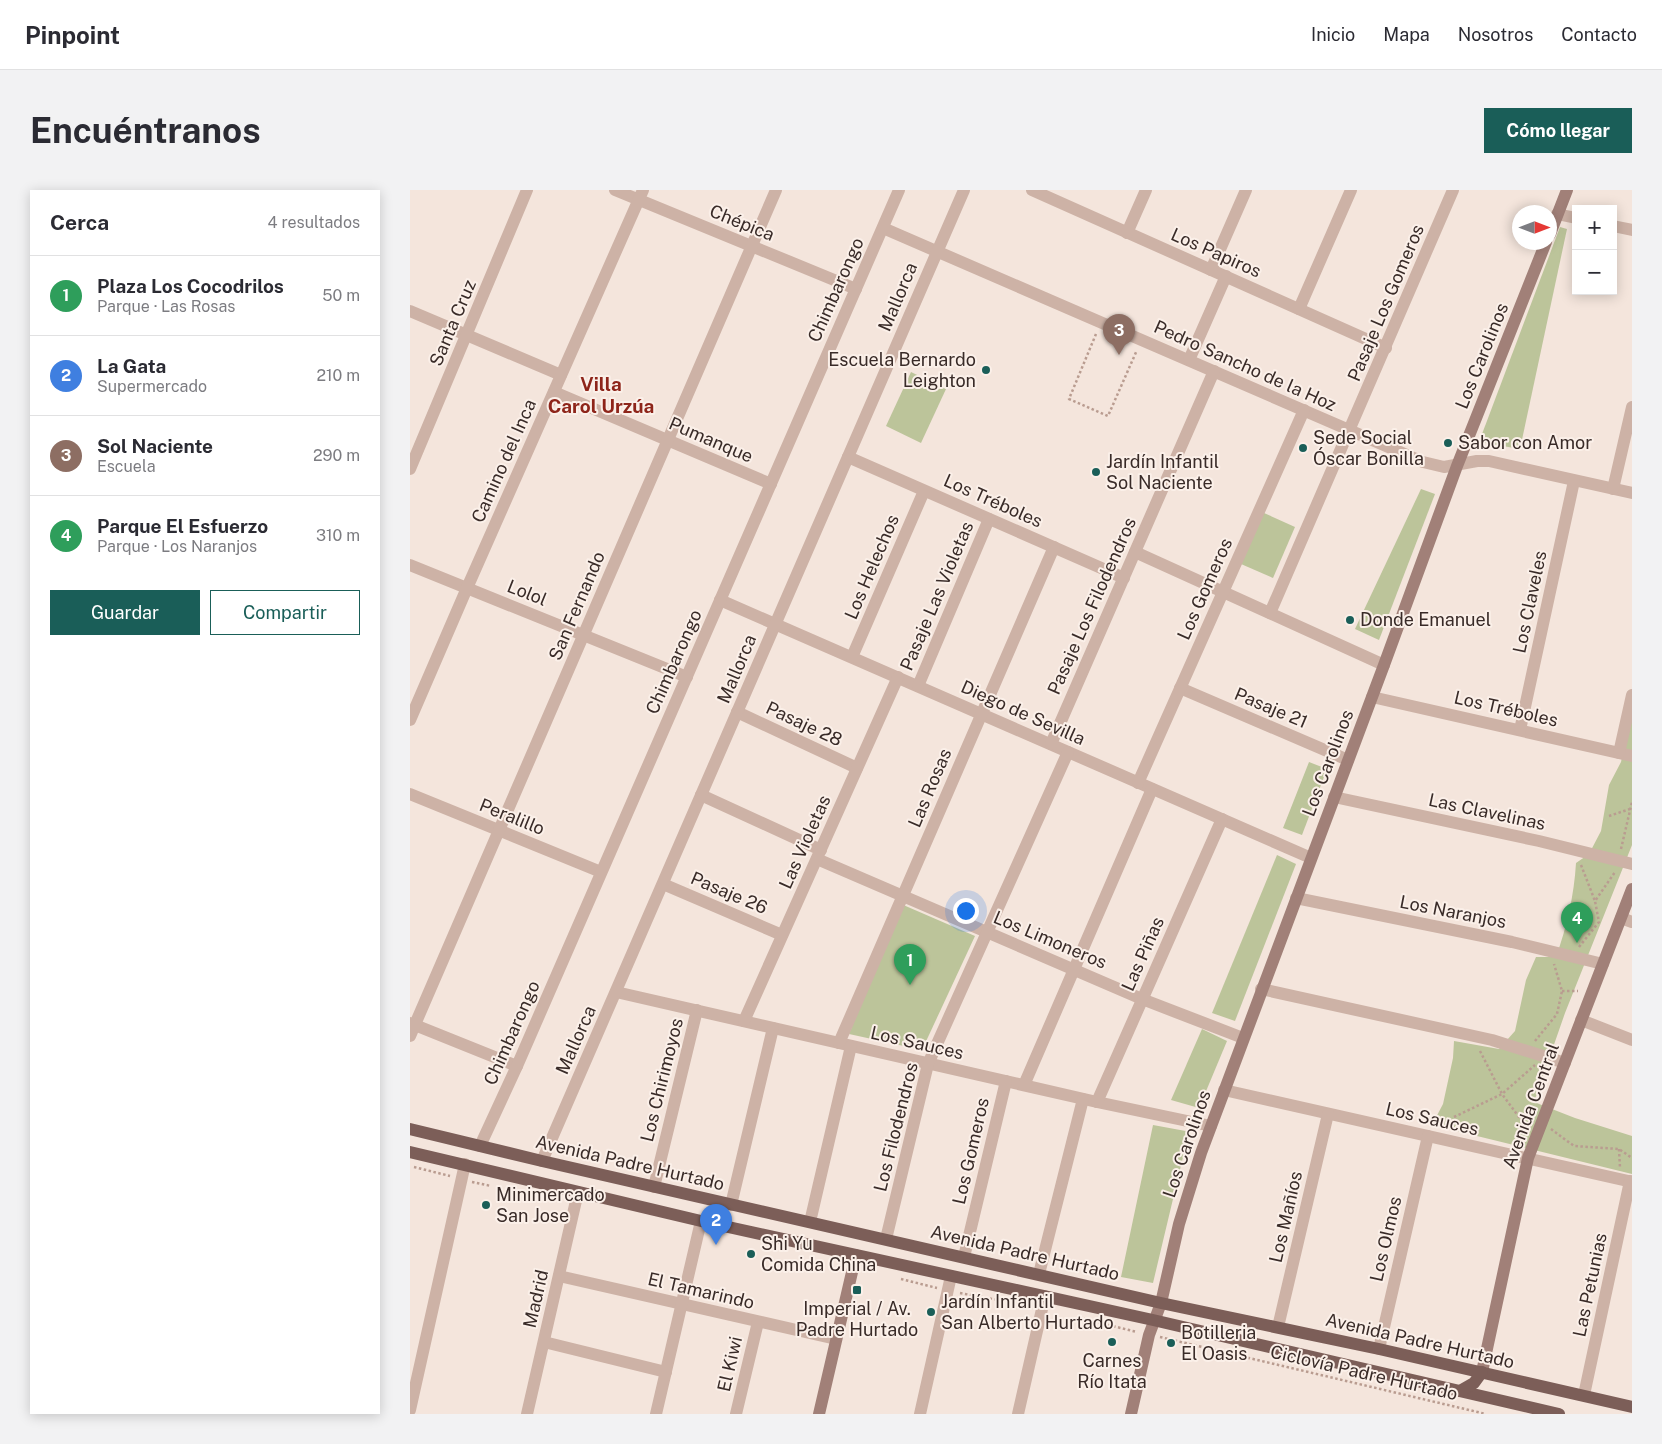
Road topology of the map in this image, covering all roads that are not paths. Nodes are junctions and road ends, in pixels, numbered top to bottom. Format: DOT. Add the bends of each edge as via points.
graph roads {
  1 [pos="528,190"];
  2 [pos="615,190"];
  3 [pos="776,190"];
  4 [pos="899,190"];
  5 [pos="964,190"];
  6 [pos="1032,190"];
  7 [pos="1146,190"];
  8 [pos="1246,190"];
  9 [pos="1454,190"];
  10 [pos="1567,190"];
  11 [pos="1346,192"];
  12 [pos="641,195"];
  13 [pos="1557,214"];
  14 [pos="1572,217"];
  15 [pos="1617,227"];
  16 [pos="882,228"];
  17 [pos="1632,230"];
  18 [pos="1127,233"];
  19 [pos="752,246"];
  20 [pos="1543,250"];
  21 [pos="938,251"];
  22 [pos="1211,270"];
  23 [pos="1226,276"];
  24 [pos="856,289"];
  25 [pos="1299,309"];
  26 [pos="410,311"];
  27 [pos="466,335"];
  28 [pos="1386,348"];
  29 [pos="1189,360"];
  30 [pos="1214,371"];
  31 [pos="561,375"];
  32 [pos="554,392"];
  33 [pos="1632,407"];
  34 [pos="1304,410"];
  35 [pos="1350,431"];
  36 [pos="668,440"];
  37 [pos="848,457"];
  38 [pos="1457,466"];
  39 [pos="410,469"];
  40 [pos="1574,481"];
  41 [pos="771,484"];
  42 [pos="1613,490"];
  43 [pos="924,491"];
  44 [pos="1632,493"];
  45 [pos="989,519"];
  46 [pos="1054,547"];
  47 [pos="1135,552"];
  48 [pos="410,565"];
  49 [pos="1124,578"];
  50 [pos="467,588"];
  51 [pos="1223,592"];
  52 [pos="720,600"];
  53 [pos="1270,613"];
  54 [pos="776,624"];
  55 [pos="584,635"];
  56 [pos="852,657"];
  57 [pos="1384,665"];
  58 [pos="687,677"];
  59 [pos="898,677"];
  60 [pos="918,686"];
  61 [pos="1180,688"];
  62 [pos="1632,695"];
  63 [pos="1372,696"];
  64 [pos="737,712"];
  65 [pos="982,714"];
  66 [pos="410,720"];
  67 [pos="1520,730"];
  68 [pos="1051,744"];
  69 [pos="1068,752"];
  70 [pos="1619,753"];
  71 [pos="1632,756"];
  72 [pos="1348,760"];
  73 [pos="857,768"];
  74 [pos="1138,783"];
  75 [pos="1152,789"];
  76 [pos="410,794"];
  77 [pos="701,795"];
  78 [pos="1334,797"];
  79 [pos="1222,819"];
  80 [pos="499,831"];
  81 [pos="819,854"];
  82 [pos="1311,858"];
  83 [pos="1622,861"];
  84 [pos="602,872"];
  85 [pos="663,884"];
  86 [pos="1632,889"];
  87 [pos="903,896"];
  88 [pos="1296,898"];
  89 [pos="1626,920"];
  90 [pos="987,932"];
  91 [pos="782,935"];
  92 [pos="1603,964"];
  93 [pos="1074,970"];
  94 [pos="1261,989"];
  95 [pos="616,992"];
  96 [pos="1142,999"];
  97 [pos="697,1010"];
  98 [pos="1581,1020"];
  99 [pos="744,1021"];
  100 [pos="412,1028"];
  101 [pos="773,1028"];
  102 [pos="1243,1038"];
  103 [pos="1632,1040"];
  104 [pos="845,1044"];
  105 [pos="1565,1063"];
  106 [pos="928,1064"];
  107 [pos="517,1066"];
  108 [pos="1006,1081"];
  109 [pos="1024,1085"];
  110 [pos="1224,1090"];
  111 [pos="1083,1099"];
  112 [pos="1097,1102"];
  113 [pos="1328,1114"];
  114 [pos="1210,1126"];
  115 [pos="410,1130"];
  116 [pos="1428,1136"];
  117 [pos="480,1146"];
  118 [pos="410,1152"];
  119 [pos="1528,1158"];
  120 [pos="542,1161"];
  121 [pos="465,1164"];
  122 [pos="1627,1181"];
  123 [pos="654,1187"];
  124 [pos="578,1192"];
  125 [pos="731,1205"];
  126 [pos="702,1220"];
  127 [pos="810,1222"];
  128 [pos="886,1238"];
  129 [pos="856,1254"];
  130 [pos="964,1257"];
  131 [pos="1039,1274"];
  132 [pos="559,1276"];
  133 [pos="951,1276"];
  134 [pos="1045,1296"];
  135 [pos="1160,1303"];
  136 [pos="682,1304"];
  137 [pos="1153,1320"];
  138 [pos="758,1322"];
  139 [pos="1278,1327"];
  140 [pos="836,1339"];
  141 [pos="544,1342"];
  142 [pos="1379,1349"];
  143 [pos="666,1372"];
  144 [pos="1482,1372"];
  145 [pos="1460,1391"];
  146 [pos="1584,1395"];
  147 [pos="1632,1407"];
  148 [pos="410,1410"];
  149 [pos="531,1413"];
  150 [pos="656,1414"];
  151 [pos="736,1414"];
  152 [pos="819,1414"];
  153 [pos="920,1414"];
  154 [pos="1018,1414"];
  155 [pos="1131,1414"];
  156 [pos="1559,1414"];
  1 -- 27 [label="street, Santa Cruz"];
  2 -- 12 [label="street, Chépica"];
  3 -- 19 [label="street, San Fernando"];
  4 -- 16 [label="street, Chimbarongo"];
  5 -- 21 [label="street, Mallorca"];
  6 -- 18 [label="street, Los Papiros"];
  7 -- 18 [label="street"];
  8 -- 22 [label="street"];
  9 -- 28 [label="street, Pasaje Los Gomeros"];
  10 -- 13 [label="street"];
  11 -- 25 [label="street"];
  12 -- 19 [label="street, Chépica"];
  12 -- 31 [label="street, Camino del Inca"];
  13 -- 14 [label="street"];
  15 -- 17 [label="street"];
  16 -- 21 [label="street, Pedro Sancho de la Hoz"];
  16 -- 24 [label="street, Chimbarongo"];
  18 -- 22 [label="street, Los Papiros"];
  19 -- 24 [label="street, Chépica"];
  19 -- 36 [label="street, San Fernando"];
  20 -- 38 [label="street, Los Carolinos"];
  21 -- 29 [label="street, Pedro Sancho de la Hoz"];
  21 -- 37 [label="street, Mallorca"];
  22 -- 23 [label="street, Los Papiros"];
  23 -- 25 [label="street, Los Papiros"];
  23 -- 29 [label="street"];
  24 -- 41 [label="street, Chimbarongo"];
  25 -- 28 [label="street, Los Papiros"];
  26 -- 27 [label="street"];
  27 -- 31 [label="street"];
  27 -- 39 [label="street, Santa Cruz"];
  28 -- 35 [label="street, Pasaje Los Gomeros"];
  29 -- 30 [label="street, Pedro Sancho de la Hoz"];
  30 -- 34 [label="street, Pedro Sancho de la Hoz"];
  30 -- 47 [label="street, Pasaje Los Filodendros"];
  31 -- 32 [label="street, Camino del Inca"];
  32 -- 36 [label="street, Pumanque"];
  32 -- 50 [label="street, Camino del Inca"];
  33 -- 42 [label="street"];
  34 -- 35 [label="street, Pedro Sancho de la Hoz"];
  34 -- 51 [label="street, Los Gomeros"];
  35 -- 38 [label="street, Pedro Sancho de la Hoz" via="1423,462 1444,467"];
  35 -- 53 [label="street"];
  36 -- 41 [label="street, Pumanque"];
  36 -- 55 [label="street, San Fernando"];
  37 -- 43 [label="street, Los Tréboles"];
  37 -- 54 [label="street, Mallorca"];
  38 -- 40 [label="street, Pedro Sancho de la Hoz" via="1488,461"];
  38 -- 57 [label="street, Los Carolinos"];
  40 -- 42 [label="street, Pedro Sancho de la Hoz"];
  40 -- 67 [label="street, Los Claveles"];
  41 -- 52 [label="street, Chimbarongo"];
  42 -- 44 [label="street, Pedro Sancho de la Hoz"];
  43 -- 45 [label="street, Los Tréboles"];
  43 -- 56 [label="street, Los Helechos"];
  45 -- 46 [label="street, Los Tréboles"];
  45 -- 60 [label="street, Pasaje Las Violetas"];
  46 -- 49 [label="street, Los Tréboles"];
  46 -- 65 [label="street, Las Rosas"];
  47 -- 49 [label="street, Pasaje Los Filodendros"];
  47 -- 51 [label="street"];
  48 -- 50 [label="street, Lolol"];
  49 -- 68 [label="street, Pasaje Los Filodendros"];
  50 -- 55 [label="street, Lolol"];
  50 -- 66 [label="street, Camino del Inca"];
  51 -- 53 [label="street"];
  51 -- 61 [label="street, Los Gomeros"];
  52 -- 54 [label="street, Diego de Sevilla"];
  52 -- 58 [label="street, Chimbarongo"];
  53 -- 57 [label="street"];
  54 -- 56 [label="street, Diego de Sevilla"];
  54 -- 64 [label="street, Mallorca"];
  55 -- 58 [label="street, Lolol"];
  55 -- 80 [label="street, San Fernando"];
  56 -- 59 [label="street, Diego de Sevilla"];
  57 -- 63 [label="street, Los Carolinos"];
  58 -- 84 [label="street, Chimbarongo"];
  59 -- 60 [label="street, Diego de Sevilla"];
  59 -- 73 [label="street, Las Violetas"];
  60 -- 65 [label="street, Diego de Sevilla"];
  61 -- 72 [label="street, Pasaje 21"];
  61 -- 74 [label="street, Los Gomeros"];
  62 -- 70 [label="street"];
  63 -- 67 [label="street, Los Tréboles"];
  63 -- 72 [label="street, Los Carolinos"];
  64 -- 73 [label="street, Pasaje 28"];
  64 -- 77 [label="street, Mallorca"];
  65 -- 68 [label="street, Diego de Sevilla"];
  65 -- 87 [label="street, Las Rosas"];
  67 -- 70 [label="street, Los Tréboles"];
  68 -- 69 [label="street, Diego de Sevilla"];
  69 -- 74 [label="street, Diego de Sevilla"];
  69 -- 90 [label="street, Los Filodendros"];
  70 -- 71 [label="street, Los Tréboles"];
  72 -- 78 [label="street, Los Carolinos"];
  73 -- 81 [label="street, Las Violetas"];
  74 -- 75 [label="street, Diego de Sevilla"];
  75 -- 79 [label="street, Diego de Sevilla"];
  75 -- 93 [label="street"];
  76 -- 80 [label="street, Peralillo"];
  77 -- 81 [label="street, Los Limoneros"];
  77 -- 85 [label="street, Mallorca"];
  78 -- 82 [label="street, Los Carolinos"];
  78 -- 83 [label="street, Las Clavelinas"];
  79 -- 82 [label="street, Diego de Sevilla"];
  79 -- 96 [label="street, Las Piñas"];
  80 -- 84 [label="street, Peralillo"];
  80 -- 100 [label="street, San Fernando"];
  81 -- 87 [label="street, Los Limoneros"];
  81 -- 91 [label="street, Las Violetas"];
  82 -- 88 [label="street, Los Carolinos"];
  84 -- 107 [label="street, Chimbarongo"];
  85 -- 91 [label="street, Pasaje 26"];
  85 -- 95 [label="street, Mallorca"];
  86 -- 89 [label="street, Avenida Central"];
  87 -- 90 [label="street, Los Limoneros"];
  87 -- 104 [label="street, Las Rosas"];
  88 -- 92 [label="street, Los Naranjos" via="1550,950"];
  88 -- 94 [label="street, Los Carolinos"];
  89 -- 92 [label="street, Avenida Central"];
  90 -- 93 [label="street, Los Limoneros"];
  90 -- 106 [label="street, Los Filodendros"];
  91 -- 99 [label="street, Las Violetas"];
  92 -- 98 [label="street, Avenida Central"];
  93 -- 96 [label="street, Los Limoneros"];
  93 -- 109 [label="street"];
  94 -- 102 [label="street, Los Carolinos"];
  94 -- 105 [label="street" via="1492,1040"];
  95 -- 97 [label="street, Los Sauces"];
  95 -- 120 [label="street, Mallorca"];
  96 -- 102 [label="street, Los Limoneros"];
  96 -- 112 [label="street, Las Piñas"];
  97 -- 99 [label="street, Los Sauces"];
  97 -- 123 [label="street, Los Chirimoyos"];
  98 -- 103 [label="street"];
  98 -- 105 [label="street, Avenida Central"];
  99 -- 101 [label="street, Los Sauces"];
  100 -- 107 [label="street"];
  101 -- 104 [label="street, Los Sauces"];
  101 -- 125 [label="street"];
  102 -- 110 [label="street, Los Carolinos"];
  104 -- 106 [label="street, Los Sauces"];
  104 -- 127 [label="street, Las Rosas"];
  105 -- 119 [label="street, Avenida Central"];
  106 -- 108 [label="street, Los Sauces"];
  106 -- 128 [label="street, Los Filodendros"];
  107 -- 117 [label="street, Chimbarongo"];
  108 -- 109 [label="street, Los Sauces"];
  108 -- 130 [label="street, Los Gomeros"];
  109 -- 111 [label="street, Los Sauces"];
  110 -- 113 [label="street, Los Sauces"];
  110 -- 114 [label="street, Los Carolinos"];
  111 -- 112 [label="street, Los Sauces"];
  111 -- 131 [label="street"];
  112 -- 114 [label="street, Los Sauces"];
  113 -- 116 [label="street, Los Sauces"];
  113 -- 139 [label="street, Los Mañíos"];
  114 -- 135 [label="street, Los Carolinos" via="1189,1186"];
  115 -- 117 [label="main road, Avenida Padre Hurtado"];
  116 -- 119 [label="street, Los Sauces"];
  116 -- 142 [label="street, Los Olmos"];
  117 -- 120 [label="main road, Avenida Padre Hurtado"];
  118 -- 121 [label="main road"];
  119 -- 122 [label="street, Los Sauces"];
  119 -- 144 [label="street, Avenida Central"];
  120 -- 123 [label="main road, Avenida Padre Hurtado"];
  121 -- 124 [label="main road"];
  121 -- 148 [label="street"];
  122 -- 146 [label="street, Las Petunias"];
  123 -- 125 [label="main road, Avenida Padre Hurtado"];
  124 -- 126 [label="main road"];
  124 -- 132 [label="street, Madrid"];
  125 -- 127 [label="main road, Avenida Padre Hurtado"];
  126 -- 129 [label="main road"];
  126 -- 136 [label="street"];
  127 -- 128 [label="main road, Avenida Padre Hurtado"];
  128 -- 130 [label="main road, Avenida Padre Hurtado"];
  129 -- 133 [label="main road"];
  129 -- 140 [label="street"];
  130 -- 131 [label="main road, Avenida Padre Hurtado"];
  131 -- 135 [label="main road, Avenida Padre Hurtado"];
  132 -- 136 [label="street, El Tamarindo"];
  132 -- 141 [label="street, Madrid"];
  133 -- 134 [label="main road"];
  133 -- 153 [label="street"];
  134 -- 137 [label="main road"];
  134 -- 154 [label="street"];
  135 -- 137 [label="street, Los Carolinos"];
  135 -- 139 [label="main road, Avenida Padre Hurtado"];
  136 -- 138 [label="street, El Tamarindo"];
  136 -- 143 [label="street"];
  137 -- 145 [label="main road"];
  137 -- 155 [label="street, Los Carolinos"];
  138 -- 140 [label="street, El Tamarindo"];
  138 -- 151 [label="street, El Kiwi"];
  139 -- 142 [label="main road, Avenida Padre Hurtado"];
  140 -- 152 [label="street"];
  141 -- 143 [label="street"];
  141 -- 149 [label="street, Madrid"];
  142 -- 144 [label="main road, Avenida Padre Hurtado"];
  143 -- 150 [label="street"];
  144 -- 145 [label="main road" via="1474,1383"];
  144 -- 146 [label="main road, Avenida Padre Hurtado"];
  145 -- 156 [label="main road"];
  146 -- 147 [label="main road, Avenida Padre Hurtado"];
}
